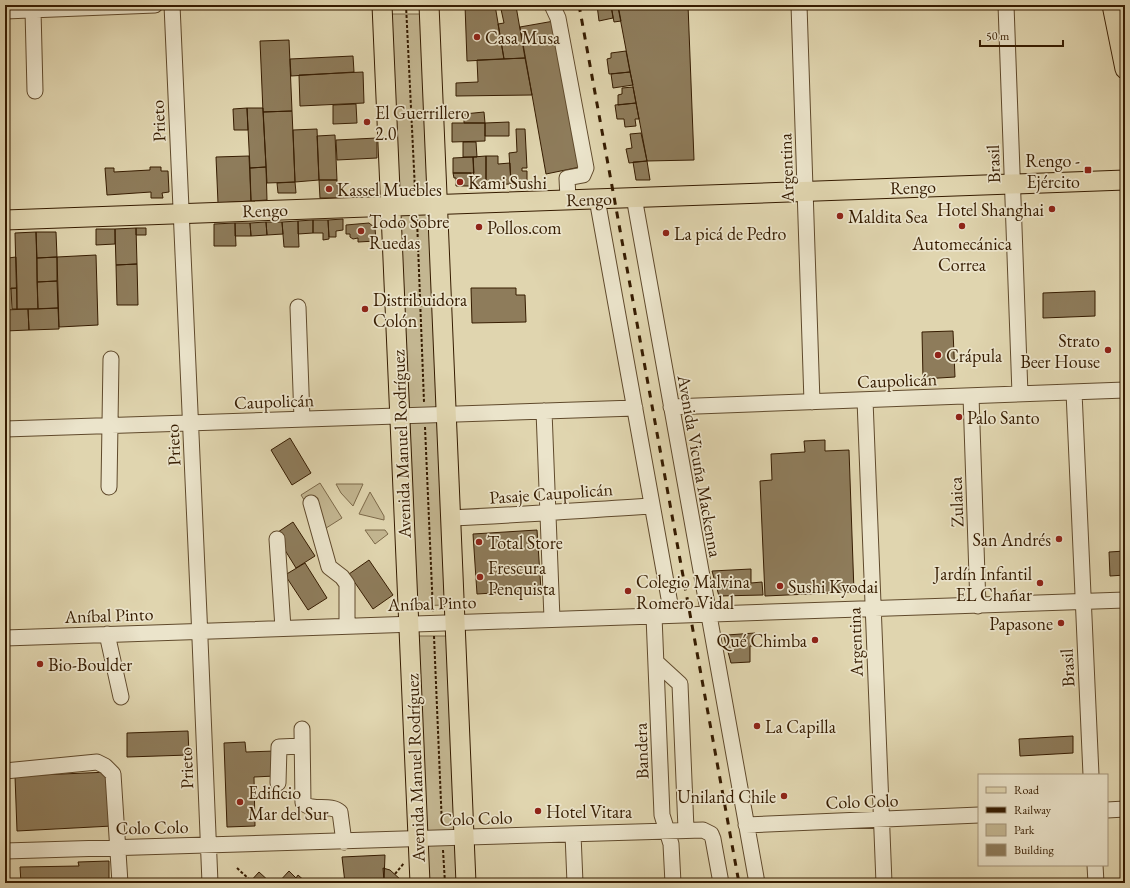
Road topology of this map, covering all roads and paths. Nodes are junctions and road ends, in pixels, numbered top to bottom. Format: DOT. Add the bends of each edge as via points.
graph roads {
  1 [pos="155,5"];
  2 [pos="172,5"];
  3 [pos="382,5"];
  4 [pos="429,5"];
  5 [pos="552,5"];
  6 [pos="799,5"];
  7 [pos="1006,5"];
  8 [pos="1112,5"];
  9 [pos="33,10"];
  10 [pos="5,11"];
  11 [pos="1122,39"];
  12 [pos="1125,69"];
  13 [pos="35,91"];
  14 [pos="1125,180"];
  15 [pos="1012,184"];
  16 [pos="805,191"];
  17 [pos="634,197"];
  18 [pos="597,198"];
  19 [pos="568,199"];
  20 [pos="438,204"];
  21 [pos="391,205"];
  22 [pos="181,214"];
  23 [pos="5,220"];
  24 [pos="298,307"];
  25 [pos="111,359"];
  26 [pos="1125,390"];
  27 [pos="1074,392"];
  28 [pos="1020,394"];
  29 [pos="971,396"];
  30 [pos="865,400"];
  31 [pos="812,402"];
  32 [pos="671,407"];
  33 [pos="635,408"];
  34 [pos="544,411"];
  35 [pos="447,414"];
  36 [pos="400,416"];
  37 [pos="302,419"];
  38 [pos="191,423"];
  39 [pos="109,425"];
  40 [pos="5,429"];
  41 [pos="109,487"];
  42 [pos="311,503"];
  43 [pos="652,506"];
  44 [pos="548,513"];
  45 [pos="451,518"];
  46 [pos="276,539"];
  47 [pos="1125,600"];
  48 [pos="1083,602"];
  49 [pos="978,606"];
  50 [pos="873,609"];
  51 [pos="707,614"];
  52 [pos="672,615"];
  53 [pos="654,616"];
  54 [pos="552,619"];
  55 [pos="455,622"];
  56 [pos="409,623"];
  57 [pos="347,625"];
  58 [pos="283,628"];
  59 [pos="200,630"];
  60 [pos="107,634"];
  61 [pos="5,638"];
  62 [pos="656,662"];
  63 [pos="121,697"];
  64 [pos="302,729"];
  65 [pos="302,746"];
  66 [pos="5,771"];
  67 [pos="1091,774"];
  68 [pos="278,783"];
  69 [pos="1125,809"];
  70 [pos="1108,810"];
  71 [pos="978,815"];
  72 [pos="881,820"];
  73 [pos="746,825"];
  74 [pos="686,829"];
  75 [pos="667,830"];
  76 [pos="443,832"];
  77 [pos="572,834"];
  78 [pos="464,838"];
  79 [pos="418,840"];
  80 [pos="344,842"];
  81 [pos="208,845"];
  82 [pos="117,847"];
  83 [pos="5,851"];
  84 [pos="409,858"];
  85 [pos="1095,866"];
  86 [pos="236,868"];
  87 [pos="395,874"];
  88 [pos="251,881"];
  89 [pos="120,883"];
  90 [pos="210,883"];
  91 [pos="420,883"];
  92 [pos="445,883"];
  93 [pos="466,883"];
  94 [pos="575,883"];
  95 [pos="673,883"];
  96 [pos="721,883"];
  97 [pos="757,883"];
  98 [pos="884,883"];
  99 [pos="1096,883"];
  1 -- 9 [label="street"];
  2 -- 22 [label="street, Prieto"];
  3 -- 21 [label="main road, Avenida Manuel Rodríguez"];
  4 -- 20 [label="main road"];
  5 -- 19 [label="street" via="558,18 586,168 583,175 567,178"];
  6 -- 16 [label="street, Argentina"];
  7 -- 15 [label="street, Brasil"];
  8 -- 11 [label="main road"];
  9 -- 10 [label="street"];
  9 -- 13 [label="street"];
  11 -- 12 [label="main road"];
  14 -- 15 [label="main road, Rengo"];
  15 -- 16 [label="main road, Rengo"];
  15 -- 28 [label="street, Brasil"];
  16 -- 17 [label="main road, Rengo"];
  16 -- 31 [label="street, Argentina"];
  17 -- 18 [label="main road, Rengo"];
  17 -- 32 [label="street, Avenida Vicuña Mackenna"];
  18 -- 19 [label="main road, Rengo"];
  18 -- 33 [label="street"];
  19 -- 20 [label="main road, Rengo"];
  20 -- 21 [label="main road, Rengo"];
  20 -- 35 [label="main road"];
  21 -- 22 [label="main road, Rengo"];
  21 -- 36 [label="main road, Avenida Manuel Rodríguez"];
  22 -- 23 [label="main road, Rengo"];
  22 -- 38 [label="street, Prieto"];
  24 -- 37 [label="street"];
  25 -- 39 [label="street"];
  26 -- 27 [label="street, Caupolicán"];
  27 -- 28 [label="street, Caupolicán"];
  27 -- 48 [label="street, Brasil"];
  28 -- 29 [label="street, Caupolicán"];
  29 -- 30 [label="street, Caupolicán"];
  29 -- 49 [label="street, Zulaica"];
  30 -- 31 [label="street, Caupolicán"];
  30 -- 50 [label="street, Argentina"];
  31 -- 32 [label="street, Caupolicán"];
  32 -- 51 [label="street, Avenida Vicuña Mackenna"];
  33 -- 34 [label="street, Caupolicán"];
  33 -- 43 [label="street"];
  34 -- 35 [label="street, Caupolicán"];
  34 -- 44 [label="street"];
  35 -- 36 [label="street, Caupolicán"];
  35 -- 45 [label="main road"];
  36 -- 37 [label="street, Caupolicán"];
  36 -- 56 [label="main road, Avenida Manuel Rodríguez"];
  37 -- 38 [label="street, Caupolicán"];
  38 -- 39 [label="street, Caupolicán"];
  38 -- 59 [label="street, Prieto"];
  39 -- 40 [label="street, Caupolicán"];
  39 -- 41 [label="street"];
  42 -- 57 [label="street" via="329,567 347,584"];
  43 -- 44 [label="street, Pasaje Caupolicán"];
  43 -- 52 [label="street"];
  44 -- 45 [label="street, Pasaje Caupolicán"];
  44 -- 54 [label="street"];
  45 -- 55 [label="main road"];
  46 -- 58 [label="street"];
  47 -- 48 [label="street, Aníbal Pinto"];
  48 -- 49 [label="street, Aníbal Pinto"];
  48 -- 67 [label="street, Brasil"];
  49 -- 50 [label="street, Aníbal Pinto"];
  50 -- 51 [label="street, Aníbal Pinto"];
  50 -- 72 [label="street, Argentina"];
  51 -- 52 [label="street, Aníbal Pinto"];
  51 -- 73 [label="street, Avenida Vicuña Mackenna"];
  52 -- 53 [label="street, Aníbal Pinto"];
  53 -- 54 [label="street, Aníbal Pinto"];
  53 -- 62 [label="street, Bandera"];
  54 -- 55 [label="street, Aníbal Pinto"];
  55 -- 56 [label="street, Aníbal Pinto"];
  55 -- 78 [label="main road"];
  56 -- 57 [label="street, Aníbal Pinto"];
  56 -- 79 [label="main road, Avenida Manuel Rodríguez"];
  57 -- 58 [label="street, Aníbal Pinto"];
  58 -- 59 [label="street, Aníbal Pinto"];
  59 -- 60 [label="street, Aníbal Pinto"];
  59 -- 81 [label="street, Prieto"];
  60 -- 61 [label="street, Aníbal Pinto"];
  60 -- 63 [label="street"];
  62 -- 74 [label="street" via="680,684"];
  62 -- 75 [label="street, Bandera" via="662,815"];
  64 -- 65 [label="street"];
  65 -- 68 [label="street" via="279,747"];
  65 -- 80 [label="street" via="303,803 307,806 334,808 340,812"];
  66 -- 82 [label="street" via="97,762 105,766 113,774"];
  69 -- 70 [label="street"];
  71 -- 72 [label="street, Colo Colo"];
  72 -- 73 [label="street, Colo Colo"];
  72 -- 98 [label="street, Argentina"];
  73 -- 97 [label="street, Avenida Vicuña Mackenna"];
  74 -- 75 [label="street, Colo Colo"];
  74 -- 96 [label="street, Colo Colo" via="707,831 713,839"];
  75 -- 77 [label="street, Colo Colo"];
  75 -- 95 [label="street, Bandera" via="671,844"];
  76 -- 78 [label="street, Colo Colo"];
  76 -- 79 [label="street, Colo Colo"];
  76 -- 92 [label="path"];
  77 -- 78 [label="street, Colo Colo"];
  77 -- 94 [label="street"];
  78 -- 93 [label="main road"];
  79 -- 80 [label="street, Colo Colo"];
  79 -- 91 [label="main road, Avenida Manuel Rodríguez"];
  80 -- 81 [label="street, Colo Colo"];
  81 -- 82 [label="street, Colo Colo"];
  81 -- 90 [label="street, Prieto"];
  82 -- 83 [label="street, Colo Colo"];
  82 -- 89 [label="street"];
  84 -- 87 [label="path"];
  85 -- 99 [label="street"];
  86 -- 88 [label="path"];
}
